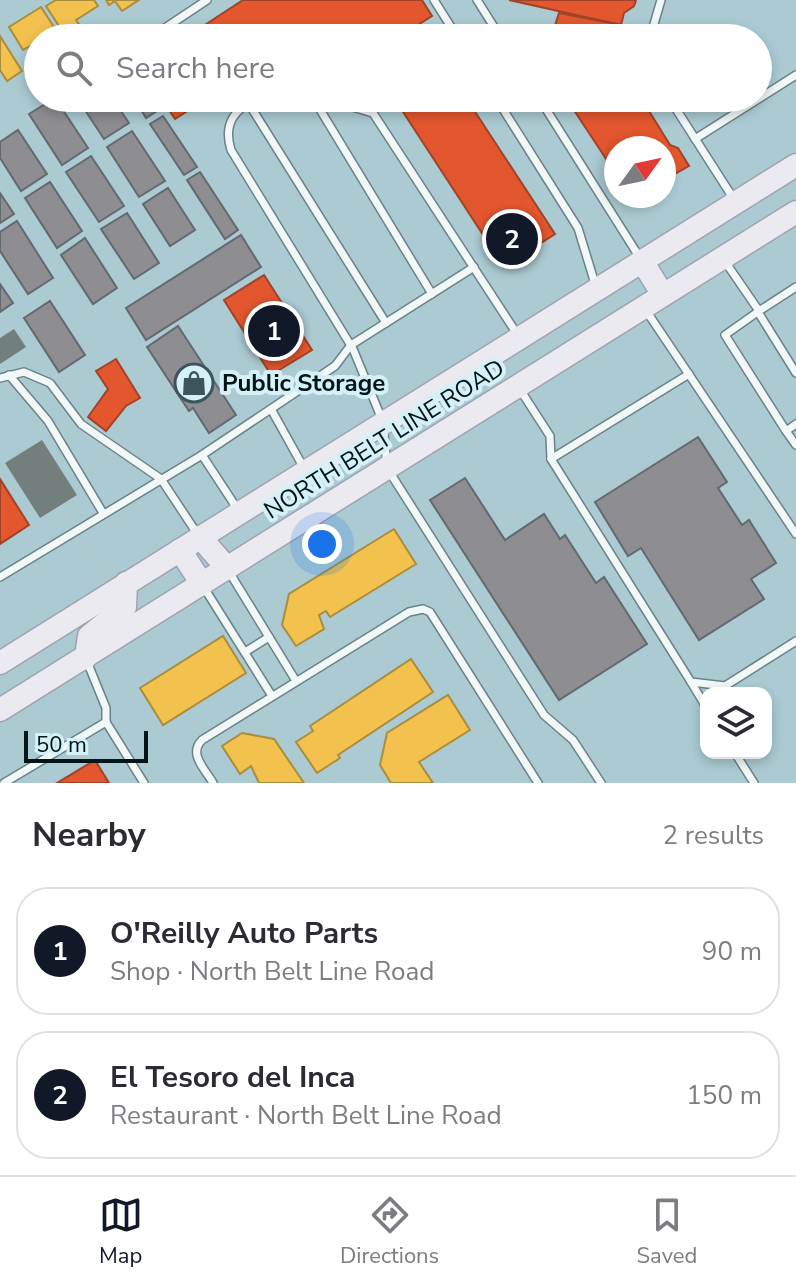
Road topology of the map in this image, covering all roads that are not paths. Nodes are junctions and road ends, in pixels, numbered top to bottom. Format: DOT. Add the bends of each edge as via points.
graph roads {
  1 [pos="207,0"];
  2 [pos="434,0"];
  3 [pos="477,0"];
  4 [pos="661,0"];
  5 [pos="171,24"];
  6 [pos="449,24"];
  7 [pos="492,24"];
  8 [pos="654,24"];
  9 [pos="796,75"];
  10 [pos="772,90"];
  11 [pos="238,112"];
  12 [pos="254,112"];
  13 [pos="322,112"];
  14 [pos="370,112"];
  15 [pos="505,112"];
  16 [pos="548,112"];
  17 [pos="678,112"];
  18 [pos="738,112"];
  19 [pos="695,139"];
  20 [pos="796,165"];
  21 [pos="736,203"];
  22 [pos="796,212"];
  23 [pos="723,258"];
  24 [pos="642,261"];
  25 [pos="474,267"];
  26 [pos="796,287"];
  27 [pos="596,289"];
  28 [pos="432,294"];
  29 [pos="654,301"];
  30 [pos="759,311"];
  31 [pos="386,323"];
  32 [pos="519,338"];
  33 [pos="351,345"];
  34 [pos="796,373"];
  35 [pos="689,374"];
  36 [pos="4,377"];
  37 [pos="517,386"];
  38 [pos="271,409"];
  39 [pos="383,422"];
  40 [pos="796,424"];
  41 [pos="786,431"];
  42 [pos="796,445"];
  43 [pos="202,455"];
  44 [pos="551,459"];
  45 [pos="387,468"];
  46 [pos="305,471"];
  47 [pos="161,479"];
  48 [pos="239,512"];
  49 [pos="103,513"];
  50 [pos="796,534"];
  51 [pos="200,537"];
  52 [pos="180,550"];
  53 [pos="227,568"];
  54 [pos="0,577"];
  55 [pos="126,583"];
  56 [pos="202,584"];
  57 [pos="269,637"];
  58 [pos="796,641"];
  59 [pos="245,652"];
  60 [pos="86,657"];
  61 [pos="0,663"];
  62 [pos="296,681"];
  63 [pos="691,682"];
  64 [pos="272,696"];
  65 [pos="700,697"];
  66 [pos="0,710"];
  67 [pos="106,722"];
  68 [pos="739,759"];
  69 [pos="4,783"];
  70 [pos="144,783"];
  71 [pos="213,783"];
  72 [pos="538,783"];
  73 [pos="601,783"];
  74 [pos="754,783"];
  1 -- 5 [label="lane"];
  2 -- 6 [label="lane"];
  3 -- 7 [label="lane"];
  4 -- 8 [label="lane"];
  9 -- 10 [label="lane"];
  11 -- 33 [label="lane" via="226,133 231,150"];
  12 -- 31 [label="lane"];
  13 -- 28 [label="lane"];
  14 -- 25 [label="lane"];
  15 -- 27 [label="lane" via="578,228"];
  16 -- 24 [label="lane"];
  17 -- 19 [label="lane"];
  18 -- 19 [label="lane"];
  19 -- 21 [label="lane"];
  20 -- 21 [label="main road, NORTH BELT LINE ROAD"];
  21 -- 24 [label="main road, NORTH BELT LINE ROAD"];
  22 -- 23 [label="main road, NORTH BELT LINE ROAD"];
  23 -- 29 [label="main road, NORTH BELT LINE ROAD"];
  23 -- 30 [label="lane"];
  24 -- 27 [label="main road, NORTH BELT LINE ROAD"];
  24 -- 29 [label="main road"];
  25 -- 28 [label="lane"];
  25 -- 32 [label="lane"];
  26 -- 30 [label="lane"];
  27 -- 32 [label="main road, NORTH BELT LINE ROAD"];
  28 -- 31 [label="lane"];
  29 -- 35 [label="lane"];
  29 -- 37 [label="main road, NORTH BELT LINE ROAD"];
  30 -- 34 [label="lane"];
  30 -- 41 [label="lane" via="725,335"];
  31 -- 33 [label="lane"];
  32 -- 39 [label="main road, NORTH BELT LINE ROAD"];
  33 -- 38 [label="lane" via="335,366"];
  33 -- 39 [label="lane"];
  35 -- 44 [label="lane"];
  35 -- 50 [label="lane"];
  36 -- 47 [label="lane" via="24,372 50,383 81,424"];
  36 -- 49 [label="lane" via="48,421"];
  37 -- 44 [label="lane" via="550,436"];
  37 -- 45 [label="main road, NORTH BELT LINE ROAD"];
  38 -- 43 [label="lane"];
  38 -- 46 [label="lane"];
  39 -- 45 [label="lane"];
  39 -- 46 [label="main road, NORTH BELT LINE ROAD"];
  40 -- 41 [label="lane"];
  41 -- 42 [label="lane"];
  43 -- 47 [label="lane"];
  43 -- 48 [label="lane"];
  44 -- 63 [label="lane"];
  45 -- 53 [label="main road, NORTH BELT LINE ROAD"];
  45 -- 73 [label="lane" via="544,715 573,740"];
  46 -- 48 [label="main road, NORTH BELT LINE ROAD"];
  47 -- 49 [label="lane"];
  47 -- 51 [label="lane"];
  48 -- 51 [label="main road, NORTH BELT LINE ROAD"];
  49 -- 54 [label="lane"];
  51 -- 52 [label="main road, NORTH BELT LINE ROAD"];
  51 -- 53 [label="main road"];
  52 -- 55 [label="main road, NORTH BELT LINE ROAD"];
  52 -- 56 [label="main road"];
  53 -- 56 [label="main road, NORTH BELT LINE ROAD"];
  53 -- 57 [label="lane"];
  55 -- 60 [label="main road" via="125,607 89,636"];
  55 -- 61 [label="main road, NORTH BELT LINE ROAD"];
  56 -- 59 [label="lane"];
  56 -- 60 [label="main road, NORTH BELT LINE ROAD"];
  57 -- 59 [label="lane"];
  57 -- 62 [label="lane"];
  58 -- 63 [label="lane" via="725,686"];
  59 -- 64 [label="lane"];
  60 -- 66 [label="main road, NORTH BELT LINE ROAD"];
  60 -- 67 [label="lane" via="106,708"];
  62 -- 64 [label="lane"];
  62 -- 72 [label="lane" via="409,612 423,609 430,612"];
  63 -- 65 [label="lane"];
  64 -- 71 [label="lane" via="196,746 195,755"];
  67 -- 69 [label="lane"];
  67 -- 70 [label="lane"];
  68 -- 74 [label="lane"];
}
